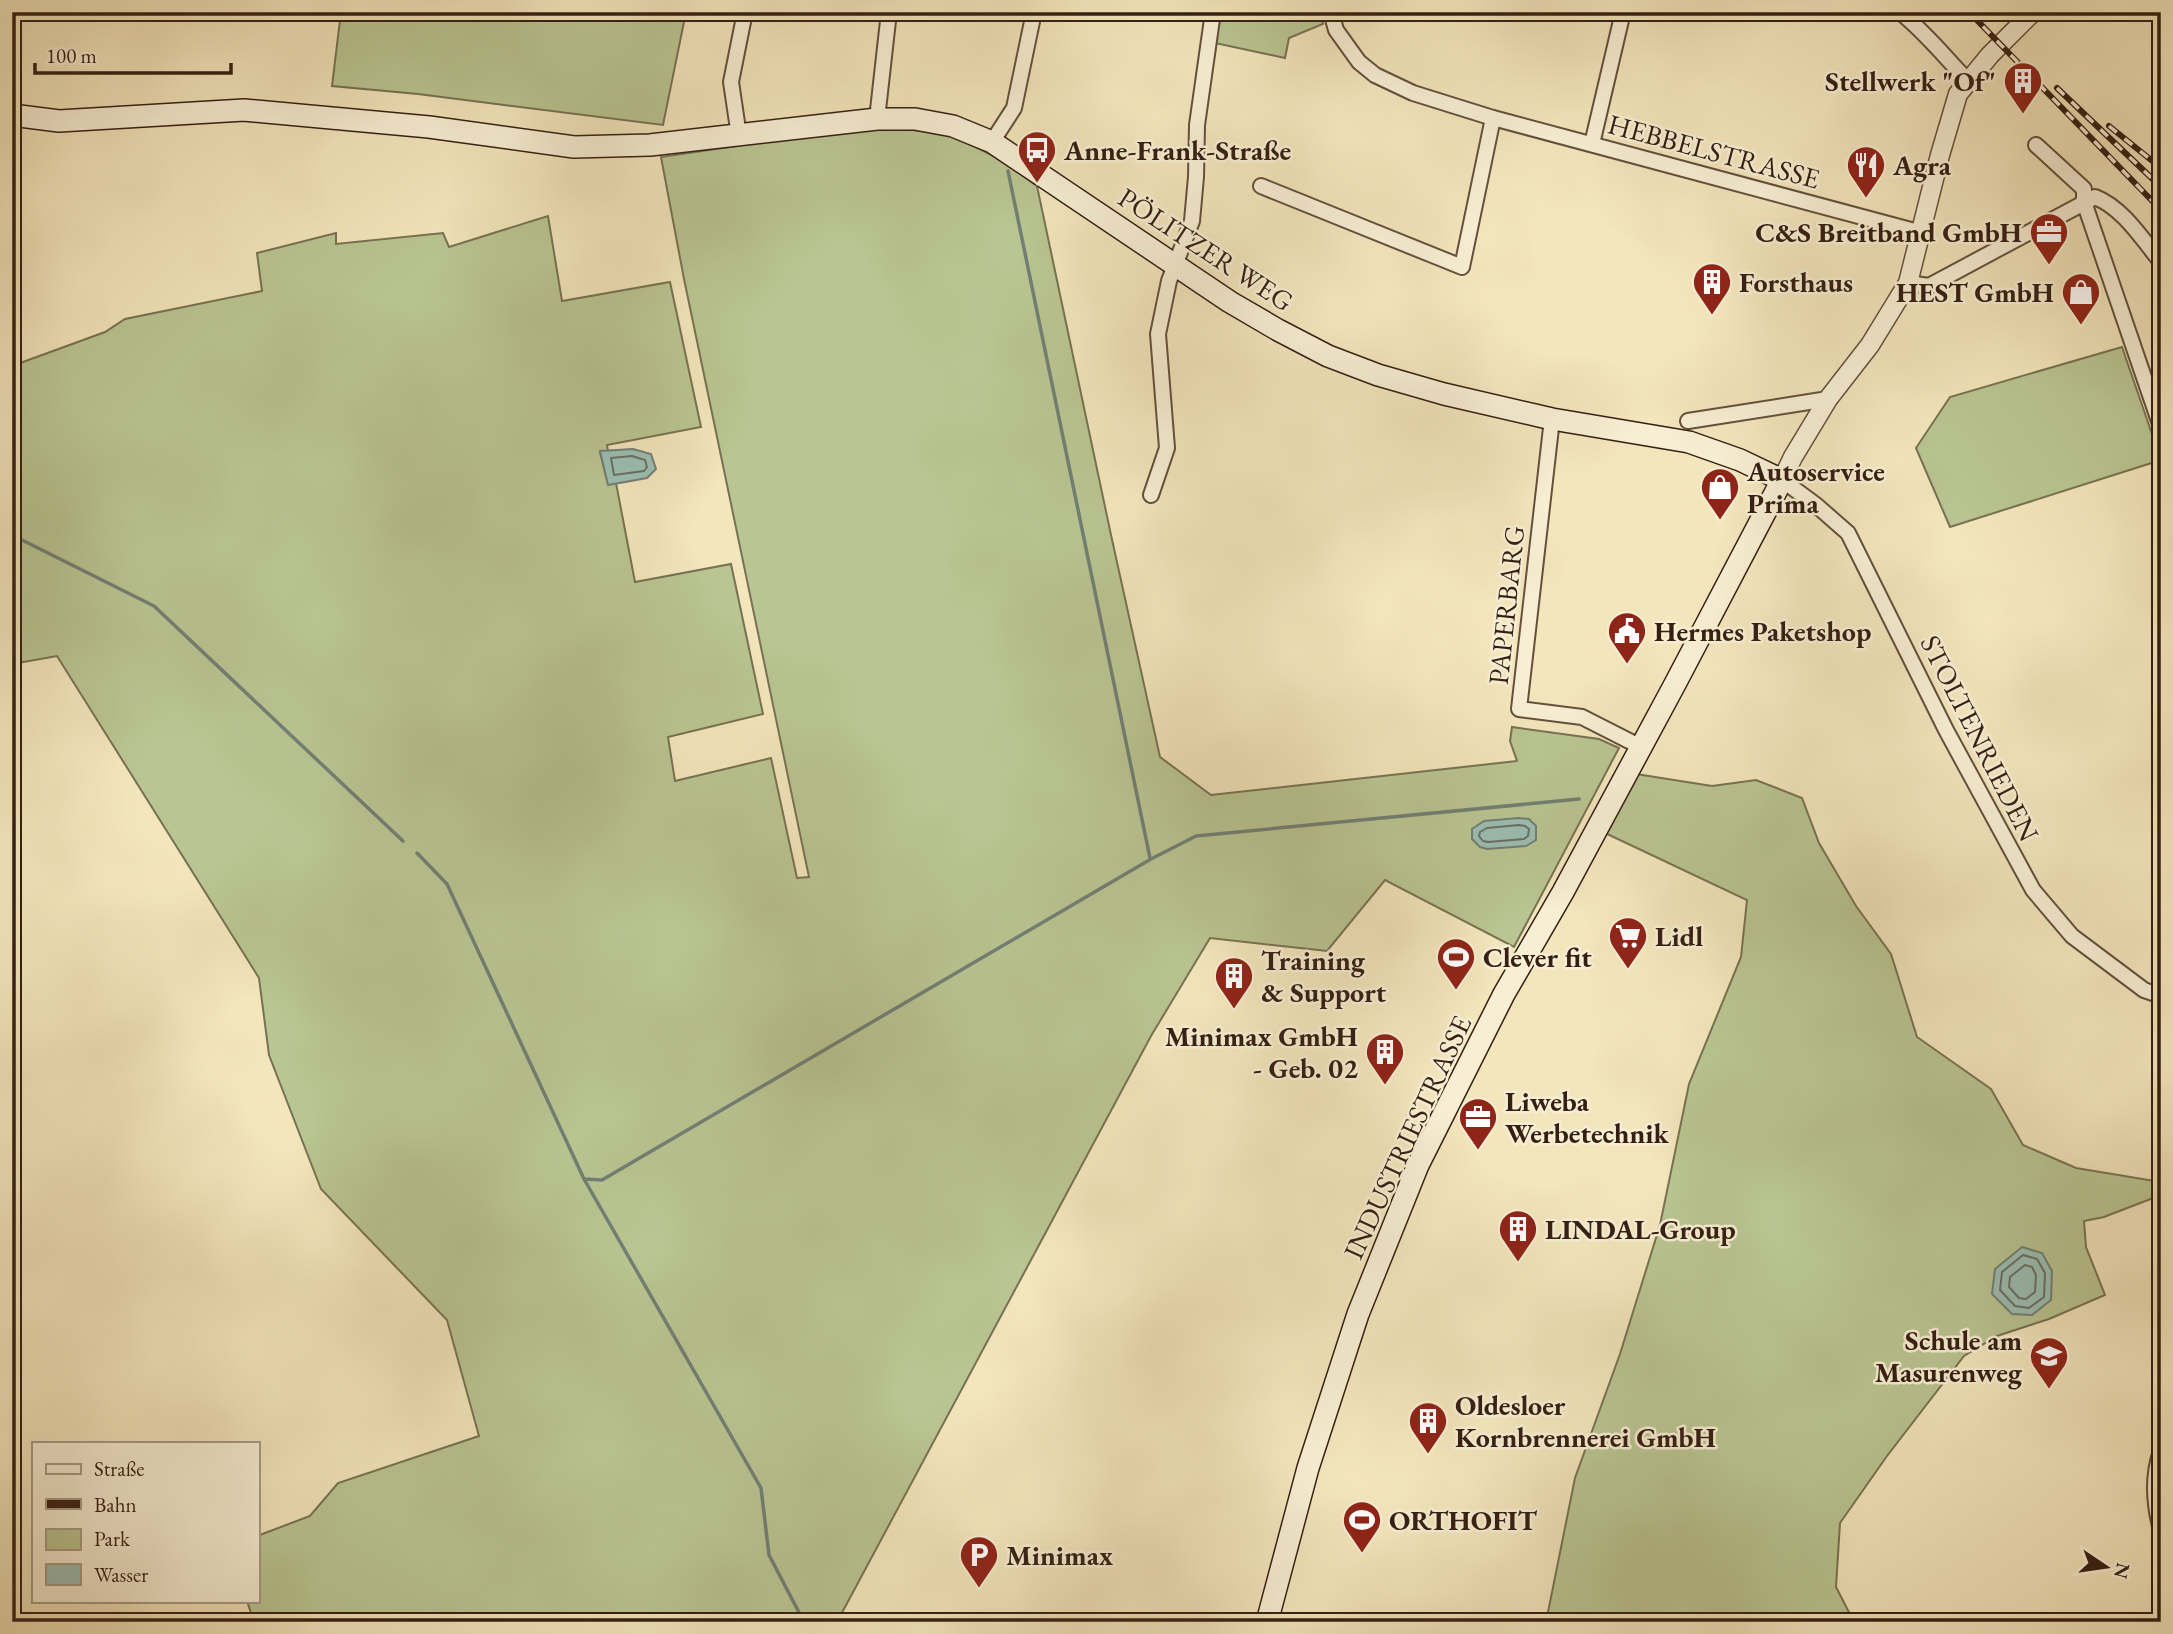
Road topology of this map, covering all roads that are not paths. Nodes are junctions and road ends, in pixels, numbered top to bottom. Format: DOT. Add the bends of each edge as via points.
graph roads {
  1 [pos="745,12"];
  2 [pos="889,12"];
  3 [pos="1034,12"];
  4 [pos="1213,12"];
  5 [pos="1331,12"];
  6 [pos="1623,12"];
  7 [pos="1900,12"];
  8 [pos="2033,12"];
  9 [pos="1967,80"];
  10 [pos="12,115"];
  11 [pos="1493,118"];
  12 [pos="877,119"];
  13 [pos="738,136"];
  14 [pos="992,142"];
  15 [pos="1592,144"];
  16 [pos="2036,145"];
  17 [pos="1261,186"];
  18 [pos="2084,202"];
  19 [pos="1922,233"];
  20 [pos="2161,262"];
  21 [pos="1177,265"];
  22 [pos="1908,283"];
  23 [pos="1828,399"];
  24 [pos="1552,419"];
  25 [pos="1688,421"];
  26 [pos="2161,427"];
  27 [pos="1782,480"];
  28 [pos="1151,495"];
  29 [pos="1641,747"];
  30 [pos="2161,996"];
  31 [pos="2161,1451"];
  32 [pos="2161,1530"];
  33 [pos="1267,1622"];
  1 -- 13 [label="street" via="731,82"];
  2 -- 12 [label="street"];
  3 -- 14 [label="street" via="1014,108"];
  4 -- 21 [label="street" via="1197,125 1192,222"];
  5 -- 11 [label="street, HEBBELSTRASSE" via="1349,50 1375,75 1413,93"];
  6 -- 15 [label="street"];
  7 -- 9 [label="street"];
  8 -- 9 [label="street"];
  9 -- 19 [label="street" via="1943,143"];
  10 -- 13 [label="main road, PÖLITZER WEG" via="59,121 244,110 429,127 574,147"];
  11 -- 15 [label="street, HEBBELSTRASSE"];
  11 -- 17 [label="street" via="1462,267"];
  12 -- 13 [label="main road, PÖLITZER WEG"];
  12 -- 14 [label="main road, PÖLITZER WEG" via="915,118 953,125"];
  14 -- 21 [label="main road, PÖLITZER WEG"];
  15 -- 19 [label="street, HEBBELSTRASSE"];
  16 -- 18 [label="street" via="2084,189"];
  18 -- 20 [label="street" via="2095,197 2106,201"];
  18 -- 22 [label="street" via="1929,286"];
  18 -- 26 [label="street"];
  19 -- 22 [label="street"];
  21 -- 24 [label="main road, PÖLITZER WEG" via="1230,302 1328,356 1444,394"];
  21 -- 28 [label="street" via="1158,334 1167,448"];
  22 -- 23 [label="street" via="1870,345"];
  23 -- 25 [label="street"];
  23 -- 27 [label="street"];
  24 -- 27 [label="main road, PÖLITZER WEG" via="1689,442"];
  24 -- 29 [label="street, PAPERBARG" via="1519,709 1582,717"];
  27 -- 29 [label="main road, INDUSTRIESTRASSE"];
  27 -- 30 [label="street, STOLTENRIEDEN" via="1848,533 1946,730 2033,890 2073,936 2144,990"];
  29 -- 33 [label="main road, INDUSTRIESTRASSE" via="1504,994 1418,1165 1358,1314 1308,1468"];
  31 -- 32 [label="street" via="2155,1485"];
}
